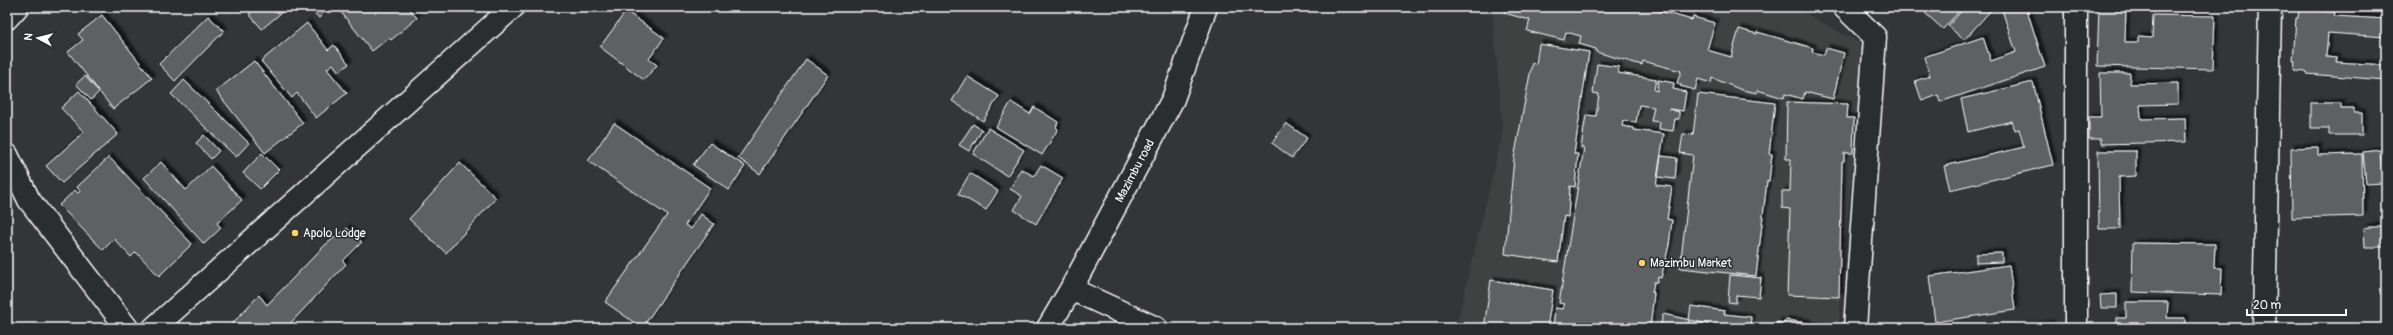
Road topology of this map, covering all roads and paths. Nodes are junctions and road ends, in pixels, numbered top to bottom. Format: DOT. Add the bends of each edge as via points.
graph roads {
  1 [pos="17,7"];
  2 [pos="513,7"];
  3 [pos="1206,7"];
  4 [pos="1844,7"];
  5 [pos="2076,7"];
  6 [pos="2270,7"];
  7 [pos="7,18"];
  8 [pos="7,155"];
  9 [pos="1072,289"];
  10 [pos="127,328"];
  11 [pos="154,328"];
  12 [pos="1048,328"];
  13 [pos="1156,328"];
  14 [pos="1855,328"];
  15 [pos="2076,328"];
  16 [pos="2264,328"];
  1 -- 7 [label="street"];
  2 -- 11 [label="street"];
  3 -- 9 [label="street, Mazimbu road" via="1173,100"];
  4 -- 14 [label="street" via="1875,37"];
  5 -- 15 [label="street"];
  6 -- 16 [label="street"];
  8 -- 10 [label="street" via="29,200"];
  9 -- 12 [label="street, Mazimbu road"];
  9 -- 13 [label="street"];
}
